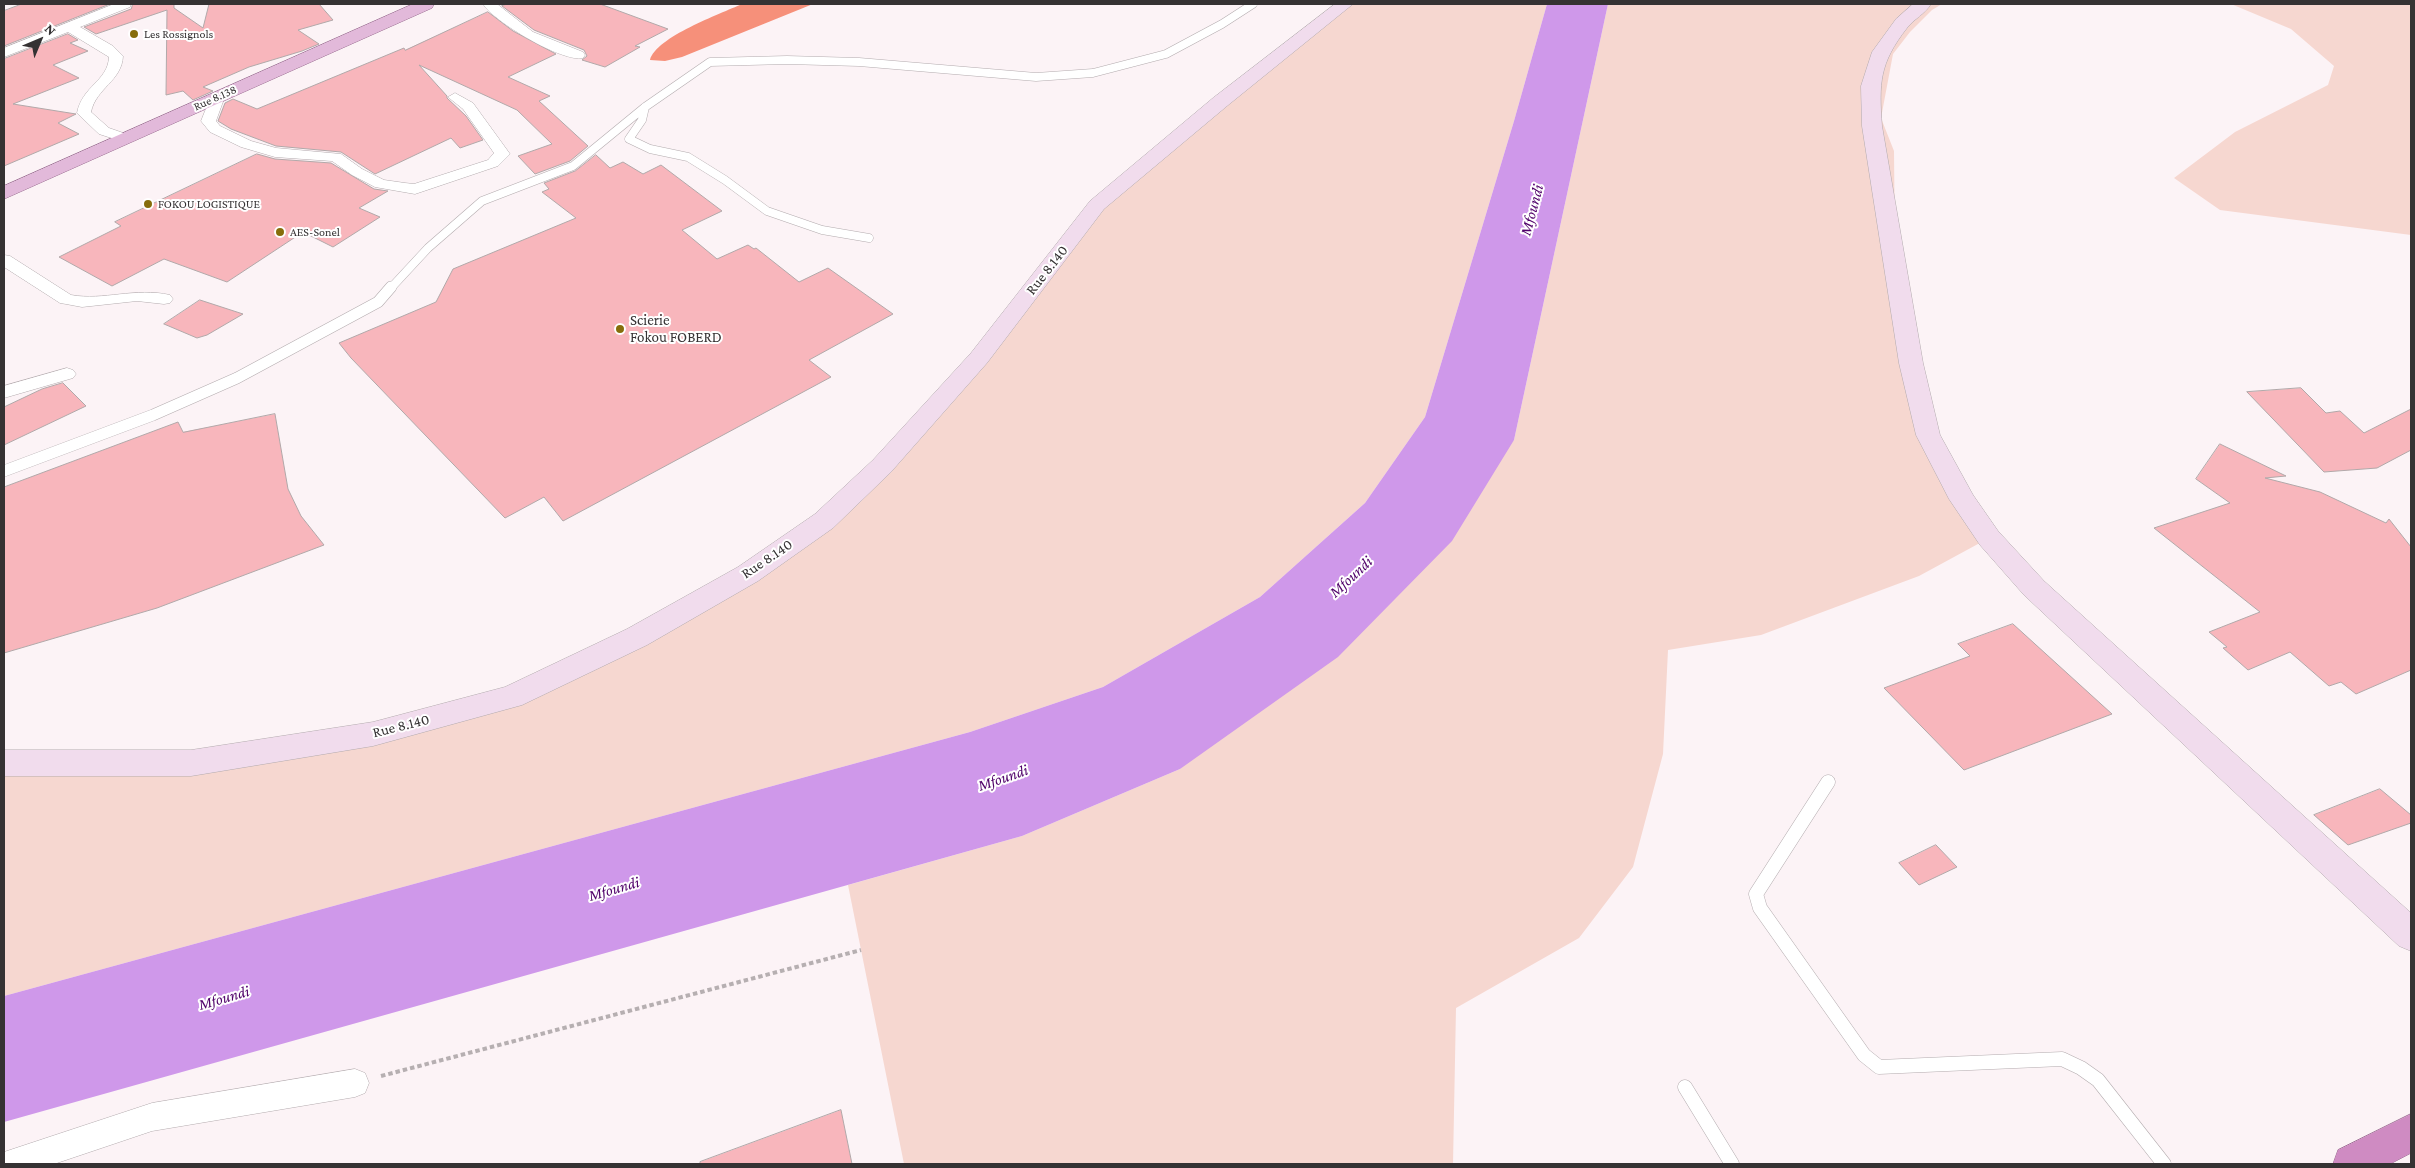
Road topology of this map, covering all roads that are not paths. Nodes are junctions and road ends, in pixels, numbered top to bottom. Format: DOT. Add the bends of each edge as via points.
graph roads {
  1 [pos="125,4"];
  2 [pos="426,4"];
  3 [pos="489,4"];
  4 [pos="1253,4"];
  5 [pos="1345,4"];
  6 [pos="1923,4"];
  7 [pos="70,26"];
  8 [pos="4,53"];
  9 [pos="578,55"];
  10 [pos="218,96"];
  11 [pos="455,97"];
  12 [pos="644,107"];
  13 [pos="124,138"];
  14 [pos="4,193"];
  15 [pos="869,238"];
  16 [pos="4,260"];
  17 [pos="164,299"];
  18 [pos="67,374"];
  19 [pos="4,392"];
  20 [pos="4,471"];
  21 [pos="4,763"];
  22 [pos="1828,782"];
  23 [pos="2411,935"];
  24 [pos="355,1083"];
  25 [pos="1685,1086"];
  26 [pos="2411,1133"];
  27 [pos="11,1164"];
  28 [pos="1732,1164"];
  29 [pos="2164,1164"];
  30 [pos="2352,1164"];
  1 -- 7 [label="street"];
  2 -- 10 [label="main road, Rue 8.138"];
  3 -- 9 [label="street" via="528,35"];
  4 -- 12 [label="lane" via="1166,54 1093,73 1036,77 859,62 710,62"];
  5 -- 21 [label="main road, Rue 8.140" via="1220,102 1097,206 979,358 882,466 824,521 748,574 637,637 512,698 373,734 192,763"];
  6 -- 23 [label="main road" via="1902,23 1881,52 1870,86 1872,126 1910,363 1928,435 1962,500 1989,538 2034,588"];
  7 -- 8 [label="street"];
  7 -- 13 [label="street" via="116,56 117,65 109,77 92,90 85,102 84,113 104,131"];
  10 -- 11 [label="street" via="208,122 215,129 246,144 275,152 336,157 380,184 415,189 493,163 502,154 468,106"];
  10 -- 13 [label="main road, Rue 8.138"];
  12 -- 15 [label="lane" via="642,120 629,139 650,149 688,157 767,211 822,230"];
  12 -- 20 [label="lane" via="573,166 482,201 428,248 378,302 237,378 153,415"];
  13 -- 14 [label="main road, Rue 8.138"];
  16 -- 17 [label="street" via="66,299 82,302 137,296"];
  18 -- 19 [label="street"];
  22 -- 29 [label="lane" via="1756,894 1760,908 1864,1055 1879,1067 2062,1060 2098,1080"];
  24 -- 27 [label="street" via="152,1117"];
  25 -- 28 [label="lane"];
  26 -- 30 [label="highway"];
}
